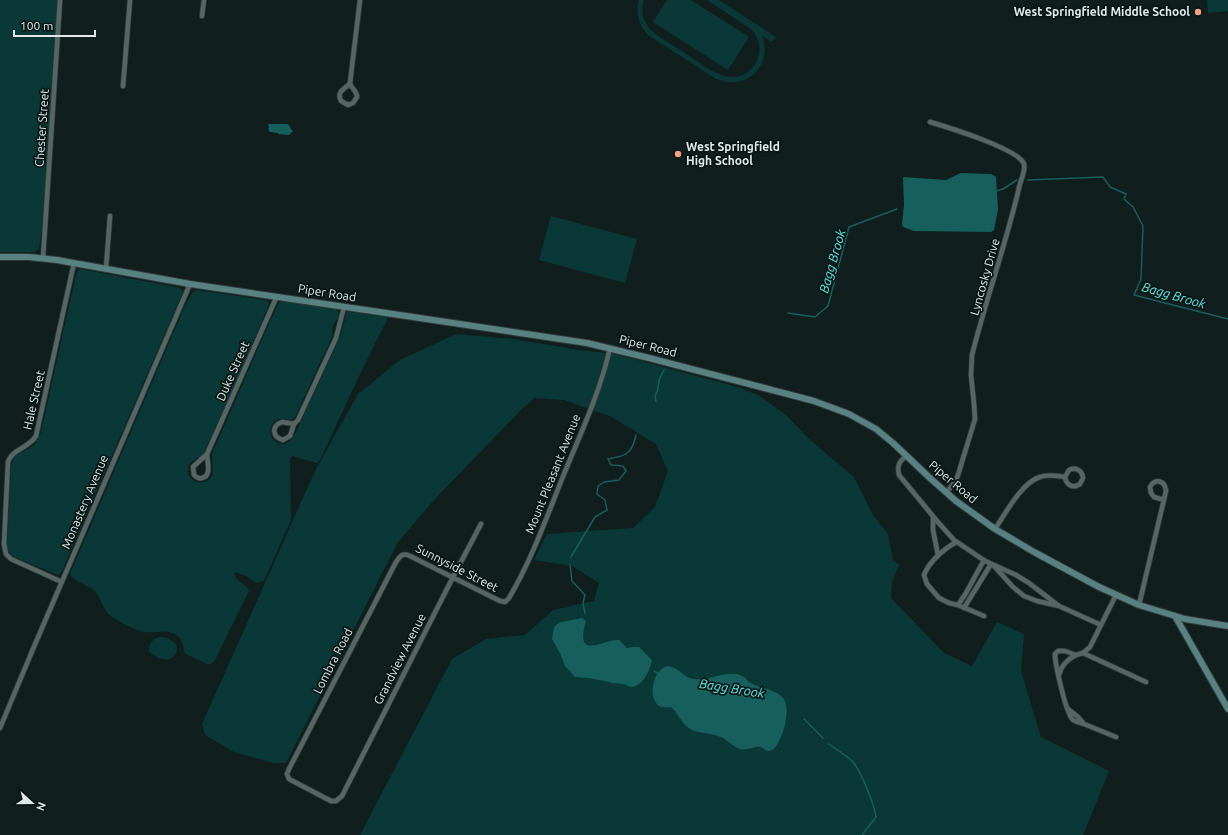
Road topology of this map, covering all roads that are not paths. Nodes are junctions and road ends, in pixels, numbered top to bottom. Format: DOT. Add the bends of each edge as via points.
graph roads {
  1 [pos="60,0"];
  2 [pos="130,0"];
  3 [pos="204,0"];
  4 [pos="360,0"];
  5 [pos="202,16"];
  6 [pos="350,83"];
  7 [pos="123,86"];
  8 [pos="930,122"];
  9 [pos="110,216"];
  10 [pos="0,258"];
  11 [pos="43,258"];
  12 [pos="74,263"];
  13 [pos="106,269"];
  14 [pos="190,284"];
  15 [pos="276,296"];
  16 [pos="344,307"];
  17 [pos="610,348"];
  18 [pos="294,424"];
  19 [pos="208,454"];
  20 [pos="906,456"];
  21 [pos="1065,477"];
  22 [pos="946,493"];
  23 [pos="1164,500"];
  24 [pos="933,517"];
  25 [pos="481,524"];
  26 [pos="995,529"];
  27 [pos="956,542"];
  28 [pos="0,552"];
  29 [pos="6,554"];
  30 [pos="401,555"];
  31 [pos="938,555"];
  32 [pos="984,560"];
  33 [pos="991,564"];
  34 [pos="453,577"];
  35 [pos="62,582"];
  36 [pos="1116,595"];
  37 [pos="505,602"];
  38 [pos="958,605"];
  39 [pos="1139,605"];
  40 [pos="1059,606"];
  41 [pos="964,608"];
  42 [pos="984,616"];
  43 [pos="1175,616"];
  44 [pos="1101,625"];
  45 [pos="1228,626"];
  46 [pos="1083,652"];
  47 [pos="1076,655"];
  48 [pos="1059,679"];
  49 [pos="1146,682"];
  50 [pos="1228,708"];
  51 [pos="0,728"];
  52 [pos="1116,737"];
  53 [pos="336,802"];
  1 -- 11 [label="street, Chester Street"];
  2 -- 7 [label="street"];
  3 -- 5 [label="street"];
  4 -- 6 [label="street"];
  6 -- 6 [label="street" via="340,95 341,101 346,104 352,104 357,98"];
  8 -- 22 [label="street, Lyncosky Drive" via="994,144 1014,154 1024,165 1010,225 972,355 975,419 958,475"];
  9 -- 13 [label="street"];
  10 -- 11 [label="main road, Piper Road"];
  11 -- 12 [label="main road, Piper Road"];
  12 -- 13 [label="main road, Piper Road"];
  12 -- 29 [label="street, Hale Street" via="36,436 32,442 12,454 8,462 4,544"];
  13 -- 14 [label="main road, Piper Road"];
  14 -- 15 [label="main road, Piper Road"];
  14 -- 35 [label="street, Monastery Avenue"];
  15 -- 16 [label="main road, Piper Road"];
  15 -- 19 [label="street, Duke Street"];
  16 -- 17 [label="main road, Piper Road"];
  16 -- 18 [label="street" via="336,338"];
  17 -- 20 [label="main road, Piper Road" via="836,408 876,429"];
  17 -- 37 [label="street, Mount Pleasant Avenue" via="584,424 532,554"];
  18 -- 18 [label="street" via="279,423 274,427 275,436 280,440 288,438"];
  19 -- 19 [label="street, Duke Street" via="193,467 194,475 198,478 208,475"];
  20 -- 22 [label="main road, Piper Road"];
  20 -- 24 [label="street" via="899,464 899,475"];
  21 -- 26 [label="street" via="1048,475 1030,481"];
  22 -- 26 [label="main road, Piper Road"];
  23 -- 39 [label="street"];
  24 -- 27 [label="street"];
  24 -- 31 [label="street"];
  25 -- 34 [label="street, Grandview Avenue"];
  26 -- 36 [label="main road, Piper Road"];
  27 -- 31 [label="street"];
  27 -- 32 [label="street"];
  28 -- 29 [label="street"];
  29 -- 35 [label="street"];
  30 -- 34 [label="street, Sunnyside Street" via="408,554"];
  30 -- 53 [label="street, Lombra Road" via="287,774 288,778 303,788"];
  31 -- 38 [label="street" via="924,575 927,584 939,598"];
  32 -- 33 [label="street"];
  32 -- 38 [label="street"];
  33 -- 40 [label="street" via="1029,583"];
  33 -- 40 [label="street" via="1024,596"];
  33 -- 41 [label="street"];
  34 -- 37 [label="street, Sunnyside Street"];
  34 -- 53 [label="street, Grandview Avenue" via="342,796"];
  35 -- 51 [label="street, Monastery Avenue"];
  36 -- 39 [label="main road, Piper Road"];
  36 -- 44 [label="street"];
  38 -- 41 [label="street"];
  39 -- 43 [label="main road, Piper Road"];
  40 -- 44 [label="street"];
  41 -- 42 [label="street"];
  43 -- 45 [label="main road, Piper Road"];
  43 -- 50 [label="main road"];
  44 -- 46 [label="street" via="1090,647"];
  46 -- 47 [label="street"];
  46 -- 49 [label="street"];
  47 -- 48 [label="street" via="1064,664"];
  47 -- 48 [label="street" via="1066,651 1056,652"];
  48 -- 52 [label="street" via="1073,720"];
}
